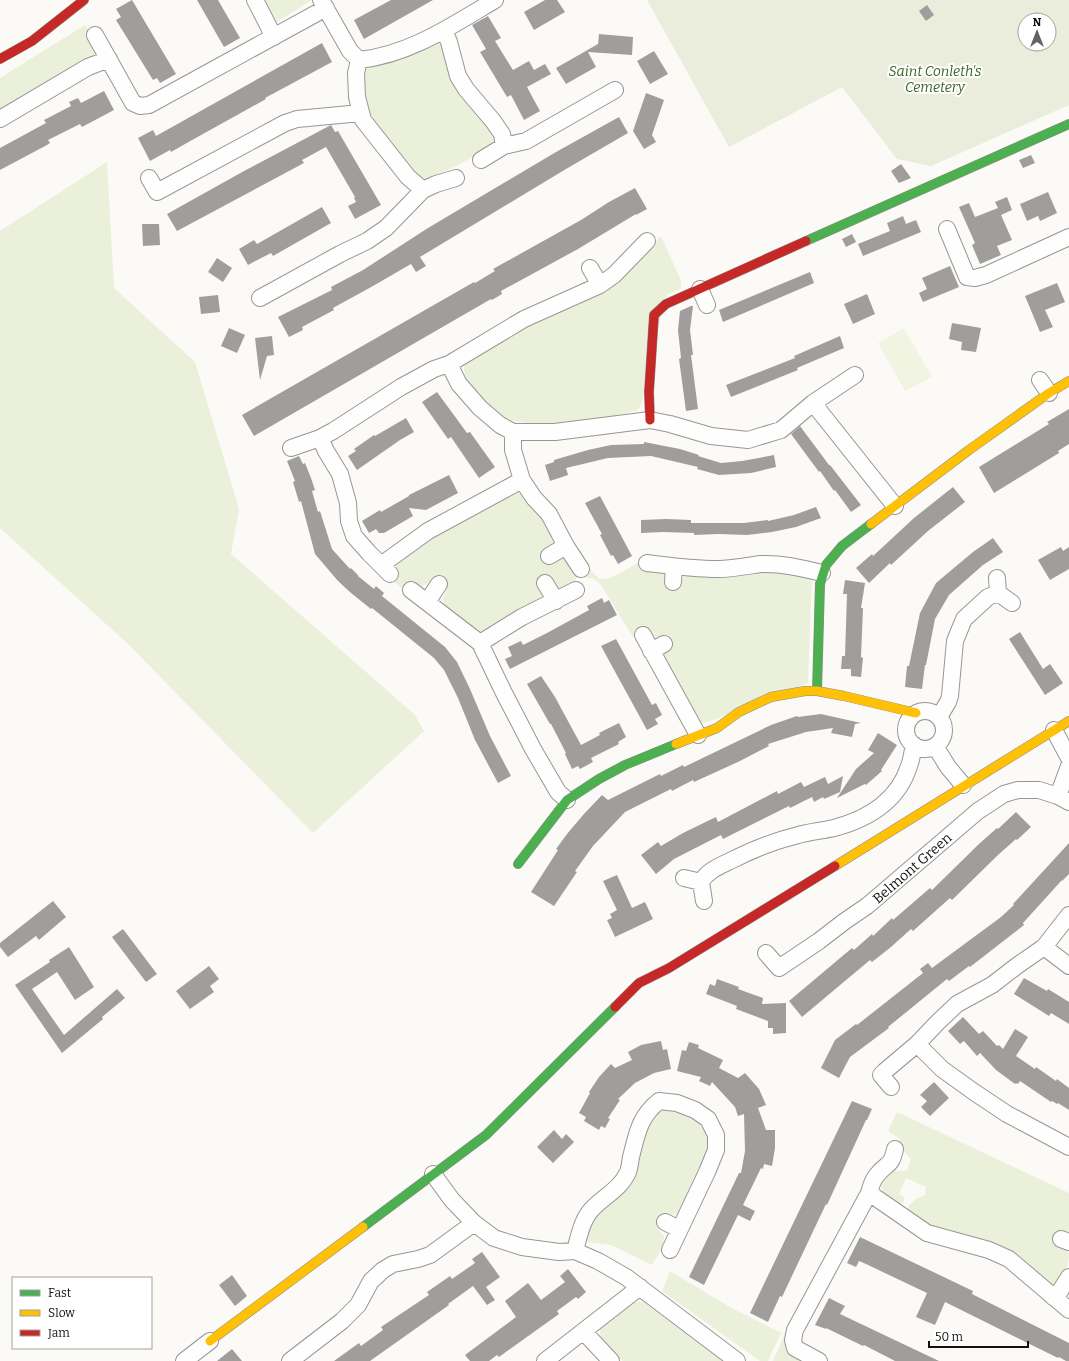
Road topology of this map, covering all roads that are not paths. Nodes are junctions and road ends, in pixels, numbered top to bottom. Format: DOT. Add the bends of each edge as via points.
graph roads {
  1 [pos="84,0"];
  2 [pos="255,0"];
  3 [pos="495,0"];
  4 [pos="323,4"];
  5 [pos="444,30"];
  6 [pos="95,35"];
  7 [pos="274,37"];
  8 [pos="0,59"];
  9 [pos="109,59"];
  10 [pos="359,60"];
  11 [pos="615,90"];
  12 [pos="361,113"];
  13 [pos="0,119"];
  14 [pos="1069,124"];
  15 [pos="504,146"];
  16 [pos="481,160"];
  17 [pos="149,178"];
  18 [pos="456,178"];
  19 [pos="423,190"];
  20 [pos="947,230"];
  21 [pos="1069,237"];
  22 [pos="647,241"];
  23 [pos="590,268"];
  24 [pos="600,285"];
  25 [pos="700,289"];
  26 [pos="260,298"];
  27 [pos="707,305"];
  28 [pos="449,364"];
  29 [pos="855,375"];
  30 [pos="1040,380"];
  31 [pos="1069,381"];
  32 [pos="1049,393"];
  33 [pos="813,403"];
  34 [pos="650,420"];
  35 [pos="514,432"];
  36 [pos="320,438"];
  37 [pos="291,448"];
  38 [pos="522,480"];
  39 [pos="895,506"];
  40 [pos="566,546"];
  41 [pos="549,556"];
  42 [pos="647,563"];
  43 [pos="581,569"];
  44 [pos="822,573"];
  45 [pos="545,583"];
  46 [pos="439,584"];
  47 [pos="411,590"];
  48 [pos="576,590"];
  49 [pos="556,600"];
  50 [pos="427,602"];
  51 [pos="1012,603"];
  52 [pos="643,635"];
  53 [pos="480,643"];
  54 [pos="817,691"];
  55 [pos="916,713"];
  56 [pos="939,716"];
  57 [pos="1069,721"];
  58 [pos="1054,730"];
  59 [pos="698,735"];
  60 [pos="914,745"];
  61 [pos="935,746"];
  62 [pos="1069,758"];
  63 [pos="1069,766"];
  64 [pos="963,785"];
  65 [pos="1064,799"];
  66 [pos="567,800"];
  67 [pos="518,864"];
  68 [pos="684,878"];
  69 [pos="701,882"];
  70 [pos="704,901"];
  71 [pos="1069,915"];
  72 [pos="1044,947"];
  73 [pos="766,953"];
  74 [pos="1069,966"];
  75 [pos="917,1044"];
  76 [pos="891,1087"];
  77 [pos="1069,1147"];
  78 [pos="897,1157"];
  79 [pos="434,1174"];
  80 [pos="869,1193"];
  81 [pos="665,1222"];
  82 [pos="474,1223"];
  83 [pos="680,1229"];
  84 [pos="670,1250"];
  85 [pos="575,1251"];
  86 [pos="1069,1277"];
  87 [pos="640,1287"];
  88 [pos="1053,1297"];
  89 [pos="1069,1310"];
  90 [pos="584,1332"];
  91 [pos="210,1341"];
  92 [pos="184,1361"];
  93 [pos="290,1361"];
  94 [pos="545,1361"];
  95 [pos="611,1361"];
  96 [pos="736,1361"];
  97 [pos="819,1361"];
  1 -- 8 [label="street" via="32,41"];
  2 -- 7 [label="street"];
  3 -- 5 [label="street"];
  4 -- 7 [label="street"];
  4 -- 10 [label="street" via="350,51"];
  5 -- 10 [label="street" via="401,50"];
  5 -- 15 [label="street" via="450,42 458,76 466,90 493,120 502,134"];
  6 -- 9 [label="street"];
  7 -- 9 [label="street" via="149,105 140,106 133,103"];
  9 -- 13 [label="street" via="88,67"];
  10 -- 12 [label="street" via="356,73"];
  11 -- 15 [label="street" via="526,141"];
  12 -- 17 [label="street" via="297,119 285,123 157,192"];
  12 -- 19 [label="street" via="363,120 408,177"];
  14 -- 25 [label="street"];
  15 -- 16 [label="street"];
  18 -- 19 [label="street"];
  19 -- 26 [label="street" via="386,228 367,241"];
  20 -- 21 [label="street" via="967,277 975,278"];
  22 -- 24 [label="street" via="614,275"];
  23 -- 24 [label="street"];
  24 -- 28 [label="street" via="524,319"];
  25 -- 27 [label="street"];
  25 -- 34 [label="street" via="666,304 654,315 649,392"];
  28 -- 35 [label="street" via="459,384 480,408 500,425"];
  28 -- 36 [label="street" via="434,369"];
  29 -- 33 [label="street"];
  30 -- 32 [label="street"];
  31 -- 32 [label="street"];
  32 -- 39 [label="street"];
  33 -- 34 [label="street" via="780,430 748,440 710,436"];
  33 -- 39 [label="street"];
  34 -- 35 [label="street" via="562,431"];
  35 -- 38 [label="street" via="514,450"];
  36 -- 37 [label="street"];
  36 -- 38 [label="street" via="340,474 354,536 386,570 428,531"];
  38 -- 40 [label="street" via="549,514"];
  39 -- 44 [label="street" via="842,546 832,556"];
  40 -- 41 [label="street"];
  40 -- 43 [label="street"];
  42 -- 44 [label="street" via="674,574 763,564 797,567"];
  44 -- 54 [label="street"];
  45 -- 49 [label="street"];
  46 -- 50 [label="street"];
  47 -- 50 [label="street"];
  48 -- 49 [label="street"];
  49 -- 53 [label="street"];
  50 -- 53 [label="street"];
  51 -- 56 [label="street" via="998,586 964,619 955,641 950,696"];
  52 -- 59 [label="street" via="658,647"];
  53 -- 66 [label="street" via="533,749 558,792"];
  54 -- 55 [label="street"];
  54 -- 59 [label="street" via="771,697 739,712 717,728"];
  55 -- 56 [label="street" via="928,711"];
  55 -- 60 [label="street" via="906,729"];
  56 -- 61 [label="street" via="944,732 943,738"];
  57 -- 58 [label="street"];
  58 -- 62 [label="street"];
  58 -- 64 [label="street"];
  59 -- 66 [label="street" via="625,765"];
  60 -- 61 [label="street" via="924,749"];
  60 -- 69 [label="street" via="910,765 901,786 876,810 852,823 794,836 747,852 710,871"];
  61 -- 64 [label="street"];
  63 -- 65 [label="street"];
  64 -- 79 [label="street" via="669,968 639,983 486,1135"];
  65 -- 73 [label="street, Belmont Green" via="1039,790 1018,790 1004,794 978,811 867,906 819,942 780,968"];
  66 -- 67 [label="street"];
  68 -- 69 [label="street"];
  69 -- 70 [label="street"];
  71 -- 72 [label="street"];
  72 -- 74 [label="street"];
  72 -- 75 [label="street" via="992,985 957,1004"];
  75 -- 76 [label="street" via="881,1075"];
  75 -- 77 [label="street" via="942,1069 974,1092 1007,1114"];
  78 -- 80 [label="street" via="876,1176"];
  79 -- 82 [label="street" via="452,1200"];
  79 -- 91 [label="street"];
  80 -- 88 [label="street" via="927,1233 989,1250 1009,1260"];
  80 -- 97 [label="street" via="795,1330 795,1348"];
  81 -- 83 [label="street"];
  82 -- 85 [label="street" via="494,1238 522,1247 559,1252"];
  82 -- 93 [label="street" via="430,1255 418,1260 393,1264 383,1270 371,1281 358,1305 348,1316"];
  83 -- 84 [label="street"];
  83 -- 85 [label="street" via="716,1150 716,1135 708,1119 695,1110 677,1103 659,1102 650,1108 640,1124 628,1172 610,1195 586,1217"];
  85 -- 87 [label="street" via="598,1261"];
  86 -- 88 [label="street"];
  87 -- 90 [label="street"];
  87 -- 96 [label="street"];
  88 -- 89 [label="street"];
  90 -- 94 [label="street"];
  90 -- 95 [label="street"];
  91 -- 92 [label="street"];
}
